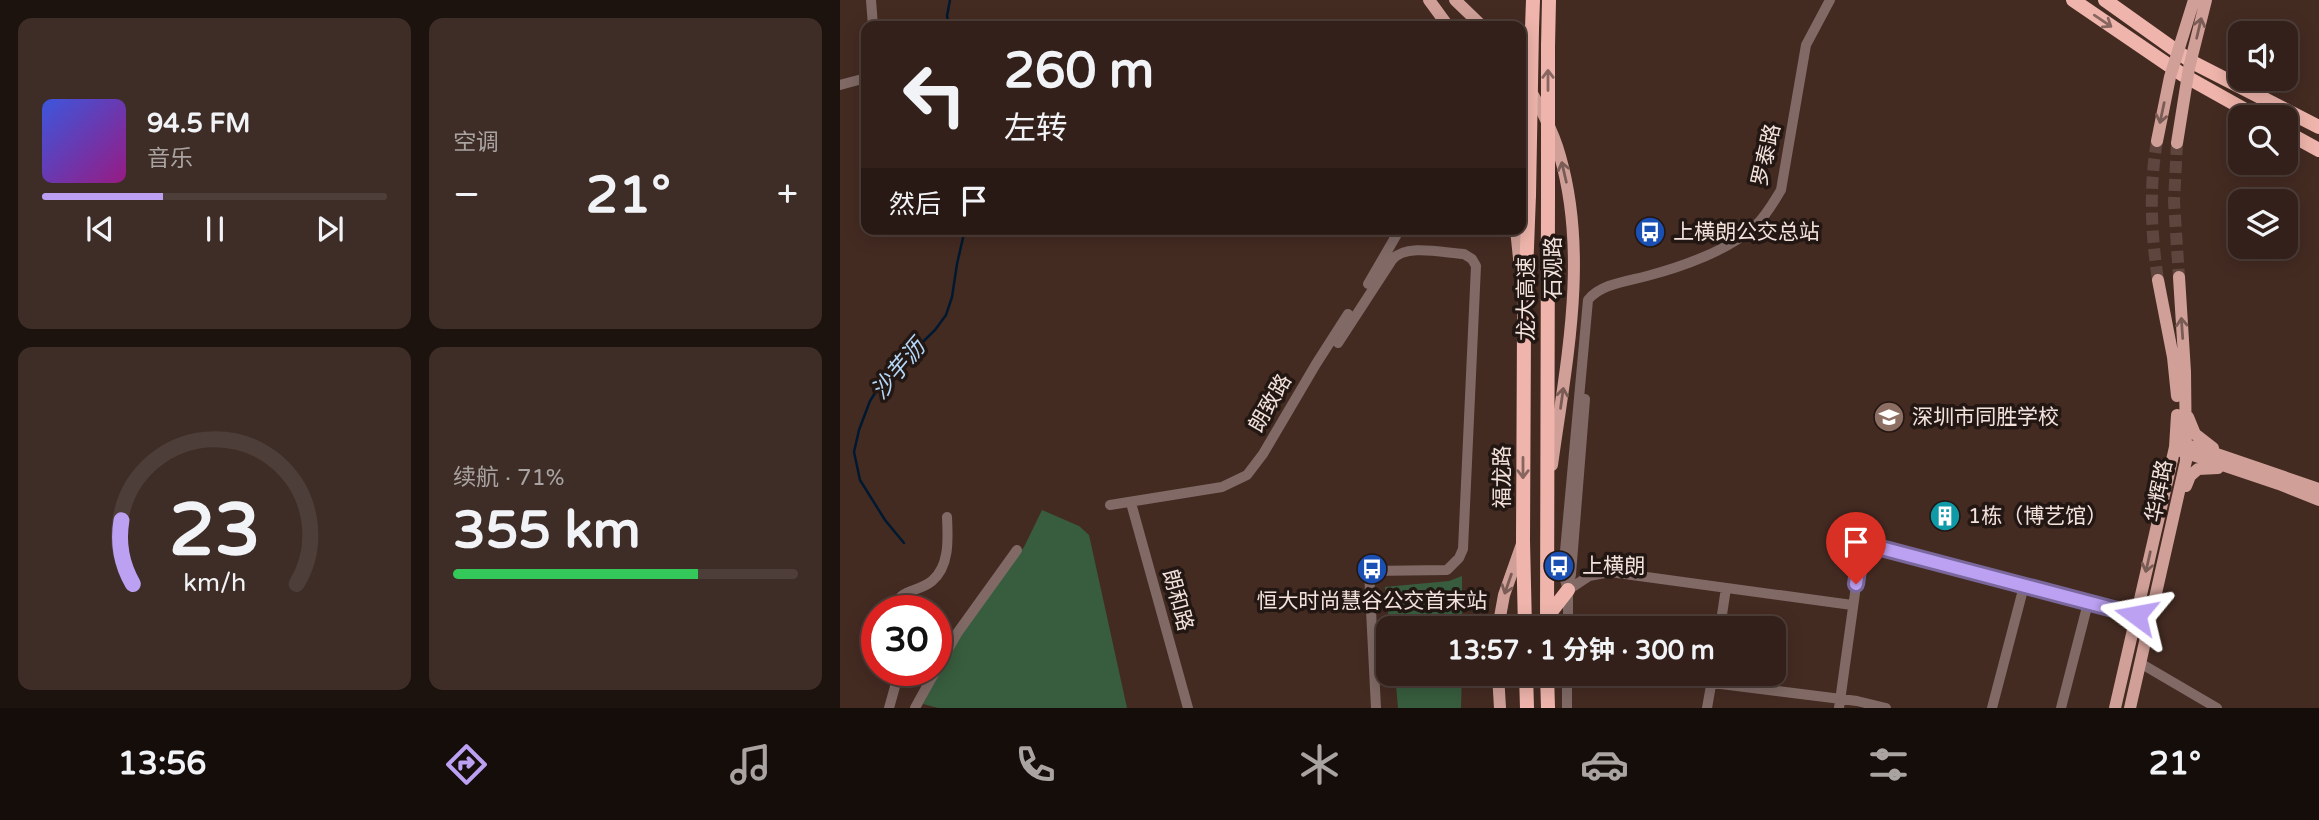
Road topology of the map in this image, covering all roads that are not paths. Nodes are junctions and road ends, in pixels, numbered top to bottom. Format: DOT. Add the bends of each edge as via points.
graph roads {
  1 [pos="871,0"];
  2 [pos="1429,0"];
  3 [pos="1455,0"];
  4 [pos="1533,0"];
  5 [pos="1549,0"];
  6 [pos="1830,0"];
  7 [pos="2073,0"];
  8 [pos="2105,0"];
  9 [pos="2194,0"];
  10 [pos="2206,0"];
  11 [pos="873,21"];
  12 [pos="1444,21"];
  13 [pos="1477,21"];
  14 [pos="861,79"];
  15 [pos="1526,83"];
  16 [pos="840,85"];
  17 [pos="2237,105"];
  18 [pos="2319,127"];
  19 [pos="2298,139"];
  20 [pos="2157,141"];
  21 [pos="2177,143"];
  22 [pos="2319,150"];
  23 [pos="1397,235"];
  24 [pos="1516,235"];
  25 [pos="2179,277"];
  26 [pos="2158,280"];
  27 [pos="1524,326"];
  28 [pos="1338,343"];
  29 [pos="2185,410"];
  30 [pos="2182,449"];
  31 [pos="2233,464"];
  32 [pos="2319,489"];
  33 [pos="2319,500"];
  34 [pos="1131,503"];
  35 [pos="1110,505"];
  36 [pos="2176,508"];
  37 [pos="1546,514"];
  38 [pos="947,517"];
  39 [pos="1523,541"];
  40 [pos="1017,550"];
  41 [pos="2024,586"];
  42 [pos="1726,588"];
  43 [pos="1568,590"];
  44 [pos="901,595"];
  45 [pos="2088,603"];
  46 [pos="1852,605"];
  47 [pos="2136,615"];
  48 [pos="1500,616"];
  49 [pos="1525,616"];
  50 [pos="1547,616"];
  51 [pos="1551,616"];
  52 [pos="1568,616"];
  53 [pos="1722,616"];
  54 [pos="2151,618"];
  55 [pos="952,641"];
  56 [pos="2140,663"];
  57 [pos="896,686"];
  58 [pos="927,686"];
  59 [pos="1499,686"];
  60 [pos="1526,686"];
  61 [pos="1547,686"];
  62 [pos="1567,686"];
  63 [pos="1711,686"];
  64 [pos="1751,686"];
  65 [pos="1840,704"];
  66 [pos="890,708"];
  67 [pos="915,708"];
  68 [pos="1188,708"];
  69 [pos="1376,708"];
  70 [pos="1500,708"];
  71 [pos="1527,708"];
  72 [pos="1548,708"];
  73 [pos="1567,708"];
  74 [pos="1707,708"];
  75 [pos="1886,708"];
  76 [pos="1992,708"];
  77 [pos="2061,708"];
  78 [pos="2115,708"];
  79 [pos="2130,708"];
  80 [pos="2217,708"];
  1 -- 11 [label="street"];
  2 -- 12 [label="main road"];
  3 -- 13 [label="main road"];
  4 -- 27 [label="highway, 龙大高速, bridge"];
  37 -- 5 [label="highway, 龙大高速, one-way, bridge"];
  6 -- 43 [label="street, 罗泰路" via="1806,45 1781,190 1769,209 1755,226 1714,251 1593,294"];
  7 -- 17 [label="highway, one-way" via="2183,75"];
  8 -- 18 [label="highway, bridge" via="2192,62"];
  9 -- 20 [label="main road, one-way, bridge" via="2170,77"];
  21 -- 10 [label="main road, one-way, bridge"];
  14 -- 16 [label="street"];
  37 -- 15 [label="main road, 石观路, one-way" via="1570,340 1574,248 1560,154"];
  19 -- 22 [label="highway"];
  23 -- 34 [label="street, 朗致路" via="1247,475 1222,488"];
  24 -- 27 [label="main road, 石观路"];
  29 -- 25 [label="main road, 华辉路, one-way"];
  26 -- 30 [label="main road, 华辉路"];
  27 -- 39 [label="highway, 福龙路, one-way"];
  28 -- 69 [label="street" via="1398,253 1464,254 1472,259 1477,273 1463,549 1447,570 1369,571"];
  29 -- 30 [label="main road, 华辉路"];
  29 -- 31 [label="main road" via="2199,438"];
  30 -- 31 [label="main road"];
  30 -- 36 [label="main road, 华辉路"];
  30 -- 47 [label="main road, 华辉路, one-way"];
  31 -- 32 [label="main road"];
  31 -- 33 [label="main road"];
  31 -- 36 [label="main road" via="2195,470"];
  34 -- 35 [label="street, 朗致路"];
  34 -- 68 [label="street, 朗和路"];
  36 -- 54 [label="main road, 华辉路"];
  37 -- 50 [label="highway, 福龙路"];
  38 -- 44 [label="street" via="948,547 939,572 933,581"];
  39 -- 48 [label="main road, one-way"];
  39 -- 49 [label="highway, 福龙路"];
  40 -- 55 [label="street"];
  41 -- 45 [label="street"];
  41 -- 46 [label="street" via="1862,543"];
  41 -- 76 [label="street"];
  42 -- 43 [label="street" via="1610,572 1589,576"];
  42 -- 46 [label="street"];
  42 -- 53 [label="street"];
  43 -- 51 [label="highway"];
  43 -- 52 [label="street, 罗泰路"];
  45 -- 47 [label="street"];
  45 -- 77 [label="street"];
  46 -- 65 [label="street"];
  47 -- 54 [label="street"];
  47 -- 78 [label="main road, 华辉路"];
  54 -- 56 [label="main road, 华辉路"];
  56 -- 79 [label="main road, 华辉路"];
  56 -- 80 [label="street"];
  57 -- 66 [label="street"];
  58 -- 67 [label="street"];
  59 -- 70 [label="main road"];
  60 -- 71 [label="highway"];
  61 -- 72 [label="highway"];
  62 -- 73 [label="street"];
  63 -- 74 [label="street"];
  64 -- 65 [label="street"];
  65 -- 75 [label="street"];
}
